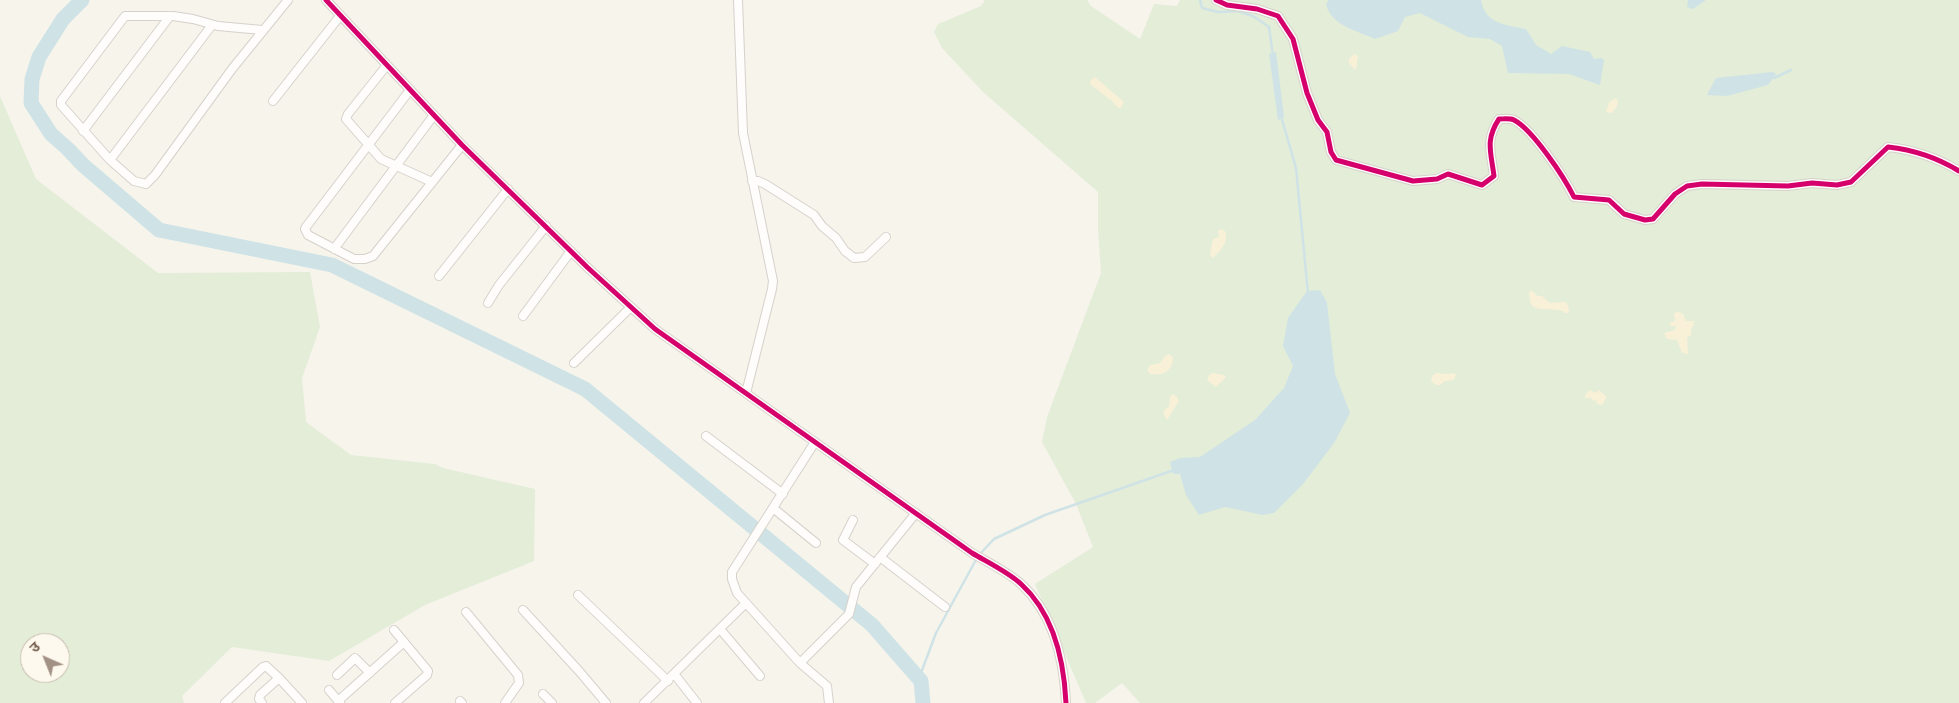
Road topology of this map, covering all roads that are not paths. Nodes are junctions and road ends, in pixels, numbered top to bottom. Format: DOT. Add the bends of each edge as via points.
graph roads {
  1 [pos="288,0"];
  2 [pos="326,0"];
  3 [pos="738,0"];
  4 [pos="1216,0"];
  5 [pos="170,16"];
  6 [pos="340,16"];
  7 [pos="212,25"];
  8 [pos="262,30"];
  9 [pos="387,65"];
  10 [pos="410,90"];
  11 [pos="274,102"];
  12 [pos="434,116"];
  13 [pos="83,131"];
  14 [pos="368,145"];
  15 [pos="462,145"];
  16 [pos="110,160"];
  17 [pos="395,166"];
  18 [pos="1959,171"];
  19 [pos="752,181"];
  20 [pos="432,182"];
  21 [pos="508,189"];
  22 [pos="546,226"];
  23 [pos="886,237"];
  24 [pos="334,249"];
  25 [pos="571,251"];
  26 [pos="438,276"];
  27 [pos="488,303"];
  28 [pos="631,307"];
  29 [pos="523,316"];
  30 [pos="574,362"];
  31 [pos="746,394"];
  32 [pos="706,436"];
  33 [pos="815,442"];
  34 [pos="783,494"];
  35 [pos="773,508"];
  36 [pos="916,512"];
  37 [pos="853,520"];
  38 [pos="816,542"];
  39 [pos="880,557"];
  40 [pos="875,564"];
  41 [pos="578,595"];
  42 [pos="746,603"];
  43 [pos="945,607"];
  44 [pos="523,610"];
  45 [pos="466,612"];
  46 [pos="720,629"];
  47 [pos="394,630"];
  48 [pos="404,642"];
  49 [pos="800,662"];
  50 [pos="370,673"];
  51 [pos="337,674"];
  52 [pos="675,675"];
  53 [pos="760,676"];
  54 [pos="279,678"];
  55 [pos="668,681"];
  56 [pos="329,690"];
  57 [pos="543,694"];
  58 [pos="339,702"];
  59 [pos="225,703"];
  60 [pos="262,703"];
  61 [pos="302,703"];
  62 [pos="395,703"];
  63 [pos="505,703"];
  64 [pos="552,703"];
  65 [pos="606,703"];
  66 [pos="644,703"];
  67 [pos="697,703"];
  68 [pos="829,703"];
  69 [pos="1066,703"];
  1 -- 8 [label="street"];
  2 -- 6 [label="street"];
  3 -- 19 [label="street" via="743,134"];
  4 -- 18 [label="street" via="1278,16 1293,39 1307,93 1318,120 1327,132 1336,160 1413,181 1448,174 1485,184 1494,176 1490,143 1492,130 1499,119 1513,119 1529,133 1574,196 1609,200 1624,214 1645,220 1653,220 1675,194 1687,186 1837,185 1851,182 1888,147 1913,150"];
  5 -- 7 [label="street"];
  5 -- 13 [label="street"];
  5 -- 13 [label="street" via="122,18 61,100 61,106"];
  6 -- 9 [label="street"];
  6 -- 11 [label="street"];
  7 -- 8 [label="street"];
  7 -- 16 [label="street"];
  8 -- 16 [label="street" via="148,183 136,183"];
  9 -- 10 [label="street"];
  9 -- 14 [label="street" via="346,118"];
  10 -- 12 [label="street"];
  10 -- 14 [label="street"];
  12 -- 15 [label="street"];
  12 -- 17 [label="street"];
  13 -- 16 [label="street"];
  14 -- 17 [label="street" via="381,159"];
  14 -- 24 [label="street" via="305,229 308,235"];
  15 -- 20 [label="street"];
  15 -- 21 [label="street"];
  17 -- 20 [label="street"];
  17 -- 24 [label="street"];
  19 -- 23 [label="street" via="765,184 811,212 854,258 865,256"];
  19 -- 31 [label="street" via="772,275 772,289"];
  20 -- 24 [label="street" via="373,256 357,260"];
  21 -- 22 [label="street"];
  21 -- 26 [label="street"];
  22 -- 25 [label="street"];
  22 -- 27 [label="street"];
  25 -- 28 [label="street"];
  25 -- 29 [label="street"];
  28 -- 30 [label="street"];
  28 -- 31 [label="street" via="669,340"];
  31 -- 33 [label="street"];
  32 -- 34 [label="street"];
  33 -- 34 [label="street"];
  33 -- 36 [label="street"];
  34 -- 35 [label="street"];
  35 -- 38 [label="street"];
  35 -- 42 [label="street" via="732,572 734,586"];
  36 -- 39 [label="street"];
  36 -- 69 [label="street" via="1020,583 1040,606 1055,638"];
  37 -- 40 [label="street" via="843,540"];
  39 -- 40 [label="street"];
  39 -- 43 [label="street"];
  40 -- 49 [label="street" via="855,589 849,614"];
  41 -- 55 [label="street"];
  42 -- 46 [label="street"];
  42 -- 49 [label="street"];
  44 -- 65 [label="street"];
  45 -- 63 [label="street" via="518,676 519,683"];
  46 -- 52 [label="street"];
  46 -- 53 [label="street"];
  47 -- 48 [label="street"];
  48 -- 50 [label="street"];
  48 -- 62 [label="street" via="428,672"];
  49 -- 68 [label="street" via="827,686"];
  50 -- 51 [label="street" via="355,658"];
  50 -- 58 [label="street"];
  52 -- 55 [label="street"];
  52 -- 67 [label="street"];
  54 -- 59 [label="street" via="268,667 263,667"];
  54 -- 60 [label="street" via="260,695"];
  54 -- 61 [label="street"];
  55 -- 66 [label="street"];
  56 -- 58 [label="street"];
  57 -- 64 [label="street"];
}
